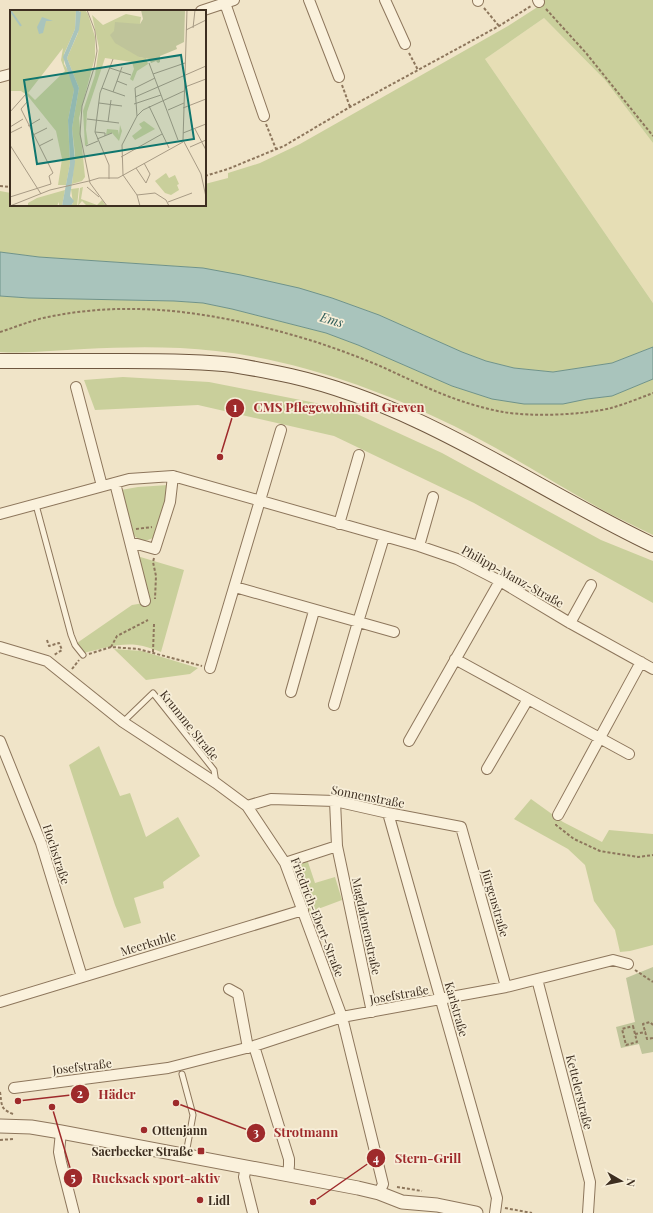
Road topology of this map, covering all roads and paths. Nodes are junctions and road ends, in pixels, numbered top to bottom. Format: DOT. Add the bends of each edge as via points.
graph roads {
  1 [pos="309,0"];
  2 [pos="385,0"];
  3 [pos="478,0"];
  4 [pos="538,1"];
  5 [pos="229,2"];
  6 [pos="204,10"];
  7 [pos="499,26"];
  8 [pos="404,44"];
  9 [pos="418,70"];
  10 [pos="10,74"];
  11 [pos="0,77"];
  12 [pos="339,77"];
  13 [pos="350,106"];
  14 [pos="264,116"];
  15 [pos="653,136"];
  16 [pos="276,149"];
  17 [pos="206,176"];
  18 [pos="0,186"];
  19 [pos="10,187"];
  20 [pos="0,332"];
  21 [pos="0,361"];
  22 [pos="76,386"];
  23 [pos="653,393"];
  24 [pos="281,430"];
  25 [pos="359,455"];
  26 [pos="173,476"];
  27 [pos="115,483"];
  28 [pos="102,486"];
  29 [pos="433,497"];
  30 [pos="261,500"];
  31 [pos="36,505"];
  32 [pos="0,514"];
  33 [pos="339,524"];
  34 [pos="163,525"];
  35 [pos="127,530"];
  36 [pos="384,537"];
  37 [pos="130,542"];
  38 [pos="653,545"];
  39 [pos="419,546"];
  40 [pos="155,549"];
  41 [pos="500,581"];
  42 [pos="592,585"];
  43 [pos="235,587"];
  44 [pos="150,601"];
  45 [pos="314,610"];
  46 [pos="148,620"];
  47 [pos="358,622"];
  48 [pos="570,623"];
  49 [pos="154,624"];
  50 [pos="394,632"];
  51 [pos="47,640"];
  52 [pos="0,647"];
  53 [pos="111,648"];
  54 [pos="153,652"];
  55 [pos="83,656"];
  56 [pos="455,659"];
  57 [pos="47,661"];
  58 [pos="641,662"];
  59 [pos="210,668"];
  60 [pos="653,669"];
  61 [pos="66,676"];
  62 [pos="290,692"];
  63 [pos="528,699"];
  64 [pos="334,705"];
  65 [pos="123,722"];
  66 [pos="600,738"];
  67 [pos="0,741"];
  68 [pos="409,741"];
  69 [pos="629,754"];
  70 [pos="487,769"];
  71 [pos="216,783"];
  72 [pos="336,801"];
  73 [pos="247,806"];
  74 [pos="388,813"];
  75 [pos="558,815"];
  76 [pos="461,827"];
  77 [pos="337,846"];
  78 [pos="653,855"];
  79 [pos="285,863"];
  80 [pos="303,910"];
  81 [pos="628,964"];
  82 [pos="82,977"];
  83 [pos="537,979"];
  84 [pos="653,982"];
  85 [pos="506,987"];
  86 [pos="229,989"];
  87 [pos="440,1000"];
  88 [pos="0,1002"];
  89 [pos="372,1012"];
  90 [pos="342,1017"];
  91 [pos="653,1025"];
  92 [pos="646,1032"];
  93 [pos="635,1034"];
  94 [pos="653,1038"];
  95 [pos="251,1047"];
  96 [pos="182,1074"];
  97 [pos="14,1088"];
  98 [pos="0,1092"];
  99 [pos="1,1107"];
  100 [pos="0,1126"];
  101 [pos="61,1132"];
  102 [pos="186,1155"];
  103 [pos="246,1167"];
  104 [pos="288,1175"];
  105 [pos="379,1193"];
  106 [pos="402,1207"];
  107 [pos="74,1213"];
  108 [pos="253,1213"];
  109 [pos="476,1213"];
  110 [pos="495,1213"];
  111 [pos="588,1213"];
  1 -- 12 [label="street"];
  2 -- 8 [label="street"];
  3 -- 7 [label="path"];
  4 -- 7 [label="path"];
  4 -- 15 [label="path" via="586,53"];
  5 -- 6 [label="street"];
  5 -- 14 [label="street"];
  7 -- 9 [label="path"];
  8 -- 9 [label="path"];
  9 -- 13 [label="path"];
  10 -- 11 [label="street"];
  12 -- 13 [label="path"];
  13 -- 16 [label="path"];
  14 -- 16 [label="path"];
  16 -- 17 [label="path"];
  18 -- 19 [label="path"];
  20 -- 23 [label="path" via="47,317 107,308 181,311 212,315 316,343 378,365 436,392 503,412 530,414 603,410"];
  21 -- 38 [label="main road" via="176,361 233,365 292,376 381,405 458,440"];
  22 -- 28 [label="street"];
  24 -- 30 [label="street"];
  25 -- 33 [label="street"];
  26 -- 27 [label="street, Philipp-Manz-Straße" via="129,479"];
  26 -- 30 [label="street, Philipp-Manz-Straße"];
  26 -- 34 [label="street" via="170,502"];
  27 -- 28 [label="street, Philipp-Manz-Straße"];
  27 -- 35 [label="street"];
  28 -- 31 [label="street, Philipp-Manz-Straße"];
  29 -- 39 [label="street"];
  30 -- 33 [label="street, Philipp-Manz-Straße"];
  30 -- 43 [label="street"];
  31 -- 32 [label="street, Philipp-Manz-Straße"];
  31 -- 55 [label="lane" via="71,635"];
  33 -- 36 [label="street, Philipp-Manz-Straße"];
  34 -- 35 [label="path"];
  34 -- 40 [label="street"];
  35 -- 37 [label="street"];
  36 -- 39 [label="street, Philipp-Manz-Straße"];
  36 -- 47 [label="street"];
  37 -- 40 [label="street"];
  37 -- 44 [label="street"];
  39 -- 41 [label="street, Philipp-Manz-Straße" via="457,559"];
  40 -- 44 [label="path" via="153,562 156,576"];
  41 -- 48 [label="street, Philipp-Manz-Straße"];
  41 -- 56 [label="street"];
  42 -- 48 [label="street, Philipp-Manz-Straße"];
  43 -- 45 [label="street"];
  43 -- 59 [label="street"];
  45 -- 47 [label="street"];
  45 -- 62 [label="street"];
  46 -- 53 [label="path" via="117,636"];
  47 -- 50 [label="street"];
  47 -- 64 [label="street"];
  48 -- 58 [label="street, Philipp-Manz-Straße"];
  49 -- 54 [label="path"];
  51 -- 57 [label="path" via="49,646 59,643 62,650"];
  52 -- 57 [label="street, Friedrich-Ebert-Straße"];
  53 -- 54 [label="path"];
  53 -- 55 [label="path"];
  54 -- 59 [label="path"];
  55 -- 61 [label="path"];
  56 -- 63 [label="street"];
  56 -- 68 [label="street"];
  57 -- 61 [label="street, Friedrich-Ebert-Straße"];
  58 -- 60 [label="street, Philipp-Manz-Straße"];
  58 -- 66 [label="street"];
  61 -- 65 [label="street, Friedrich-Ebert-Straße"];
  63 -- 66 [label="street"];
  63 -- 70 [label="street"];
  65 -- 71 [label="street, Friedrich-Ebert-Straße"];
  65 -- 71 [label="lane, Krumme Straße" via="153,693 214,770"];
  66 -- 69 [label="street"];
  66 -- 75 [label="street"];
  67 -- 82 [label="street, Hochstraße" via="41,843"];
  71 -- 73 [label="street, Friedrich-Ebert-Straße"];
  72 -- 73 [label="street, Sonnenstraße" via="270,799"];
  72 -- 74 [label="street, Sonnenstraße"];
  72 -- 77 [label="street, Magdalenenstraße"];
  73 -- 79 [label="street, Friedrich-Ebert-Straße"];
  74 -- 76 [label="street, Sonnenstraße"];
  74 -- 87 [label="street, Karlstraße"];
  75 -- 78 [label="path" via="556,825 574,839 600,851 638,857"];
  76 -- 85 [label="street, Jürgenstraße"];
  77 -- 79 [label="street"];
  77 -- 89 [label="street, Magdalenenstraße"];
  79 -- 80 [label="street, Friedrich-Ebert-Straße"];
  80 -- 82 [label="street, Meerkuhle"];
  80 -- 90 [label="street, Friedrich-Ebert-Straße"];
  81 -- 83 [label="street, Josefstraße" via="613,960"];
  81 -- 84 [label="path"];
  82 -- 88 [label="street, Meerkuhle"];
  83 -- 85 [label="street, Josefstraße"];
  83 -- 111 [label="street, Kettelerstraße" via="590,1182"];
  85 -- 87 [label="street, Josefstraße"];
  86 -- 95 [label="street" via="238,994"];
  87 -- 89 [label="street, Josefstraße"];
  87 -- 110 [label="street, Karlstraße" via="497,1198"];
  89 -- 90 [label="street, Josefstraße"];
  90 -- 95 [label="street, Josefstraße"];
  90 -- 105 [label="street, Friedrich-Ebert-Straße" via="383,1184"];
  91 -- 92 [label="path" via="650,1022 644,1024"];
  92 -- 93 [label="path"];
  92 -- 94 [label="path" via="647,1039"];
  93 -- 93 [label="path" via="633,1026 622,1029 626,1045 637,1042"];
  95 -- 97 [label="street, Josefstraße" via="168,1068"];
  95 -- 104 [label="street" via="289,1159"];
  96 -- 102 [label="lane" via="193,1115"];
  98 -- 99 [label="path"];
  100 -- 101 [label="street" via="31,1127"];
  101 -- 102 [label="street"];
  101 -- 107 [label="street" via="59,1152"];
  102 -- 103 [label="street"];
  103 -- 104 [label="street"];
  103 -- 108 [label="street" via="244,1177"];
  104 -- 105 [label="street"];
  105 -- 106 [label="street"];
  106 -- 109 [label="street" via="437,1205"];
}
